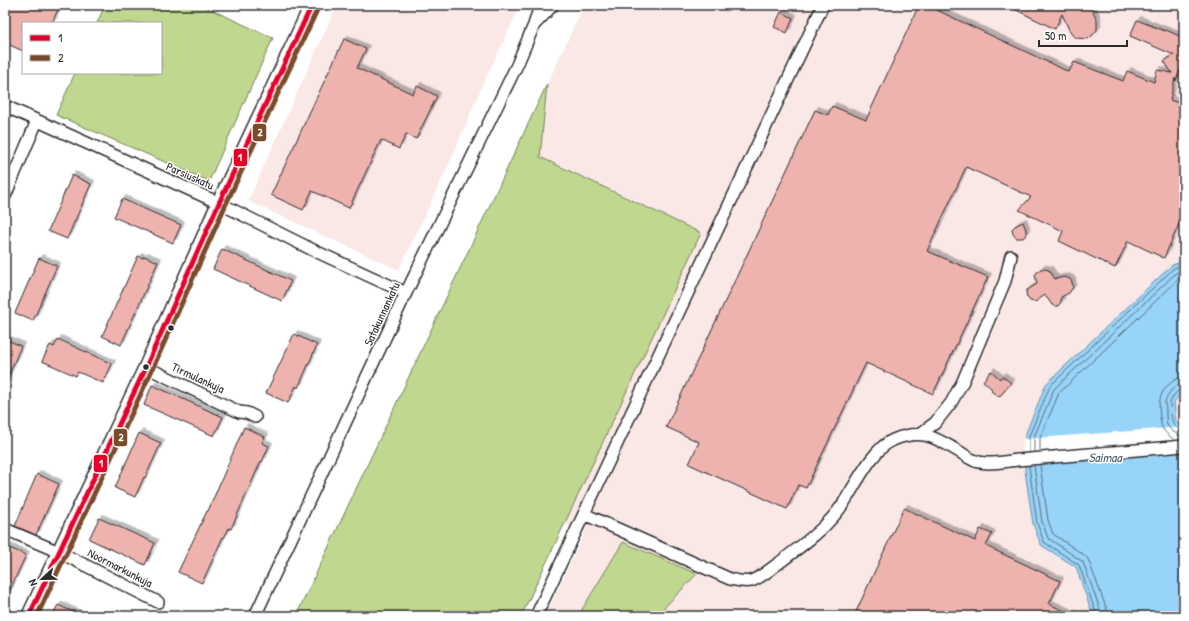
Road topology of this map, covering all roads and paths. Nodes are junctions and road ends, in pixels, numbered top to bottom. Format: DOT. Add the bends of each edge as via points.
graph roads {
  1 [pos="312,5"];
  2 [pos="540,5"];
  3 [pos="553,5"];
  4 [pos="824,5"];
  5 [pos="534,25"];
  6 [pos="5,106"];
  7 [pos="38,121"];
  8 [pos="5,196"];
  9 [pos="219,203"];
  10 [pos="1010,256"];
  11 [pos="406,293"];
  12 [pos="146,367"];
  13 [pos="255,417"];
  14 [pos="920,434"];
  15 [pos="1184,446"];
  16 [pos="584,514"];
  17 [pos="5,529"];
  18 [pos="59,552"];
  19 [pos="158,602"];
  20 [pos="29,616"];
  21 [pos="255,616"];
  22 [pos="536,616"];
  1 -- 9 [label="street"];
  2 -- 5 [label="street, Satakunnankatu"];
  3 -- 5 [label="street, Satakunnankatu"];
  4 -- 16 [label="street"];
  5 -- 11 [label="street, Satakunnankatu" via="517,66"];
  6 -- 7 [label="street, Parsiuskatu"];
  7 -- 8 [label="street"];
  7 -- 9 [label="street, Parsiuskatu"];
  9 -- 11 [label="street, Parsiuskatu"];
  9 -- 12 [label="street"];
  10 -- 14 [label="street" via="1005,281 952,403 935,423"];
  11 -- 21 [label="street, Satakunnankatu"];
  12 -- 13 [label="street, Tirmulankuja" via="239,412"];
  12 -- 18 [label="street"];
  14 -- 15 [label="street" via="934,437 969,458 991,463"];
  14 -- 16 [label="street" via="905,435 891,441 875,454 832,518 800,546 750,581 730,579"];
  16 -- 22 [label="street"];
  17 -- 18 [label="street, Noormarkunkuja"];
  18 -- 19 [label="street, Noormarkunkuja"];
  18 -- 20 [label="street"];
}
